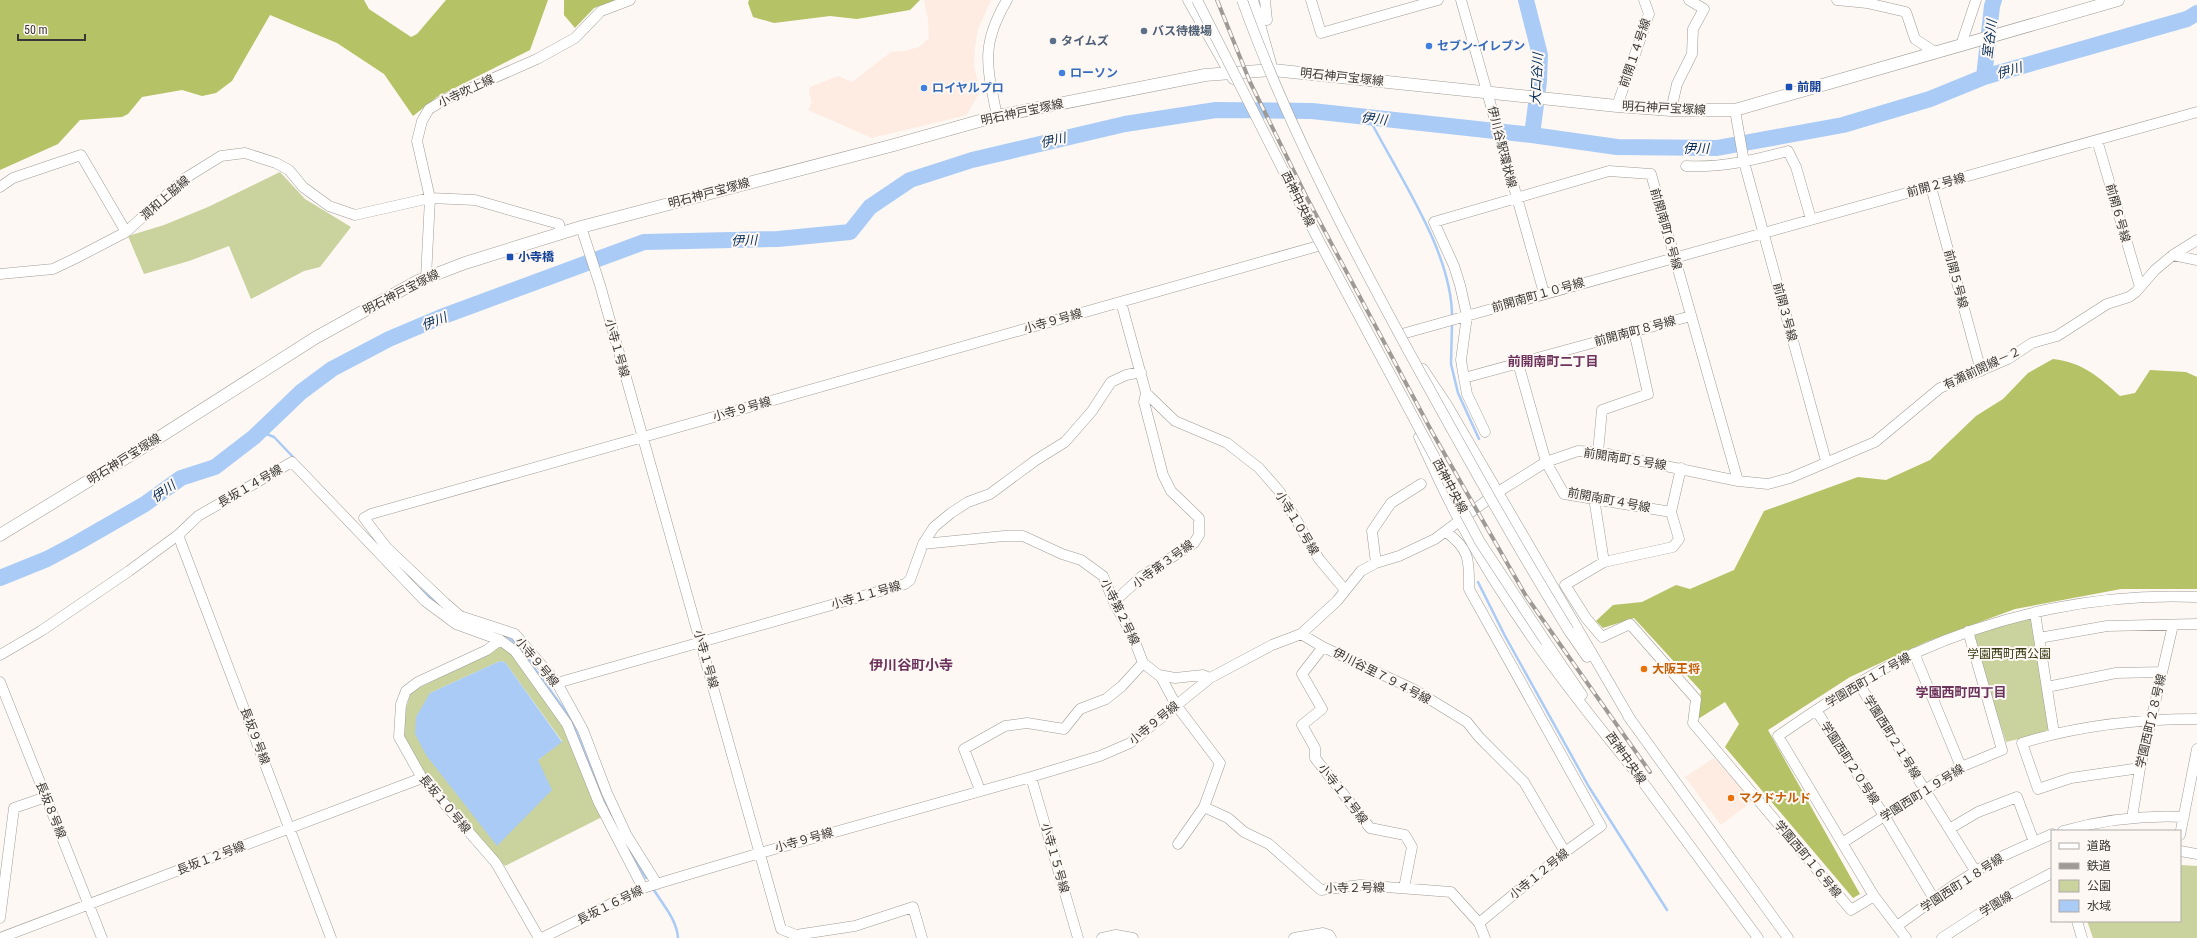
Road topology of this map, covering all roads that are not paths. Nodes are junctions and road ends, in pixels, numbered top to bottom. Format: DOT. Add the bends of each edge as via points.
graph roads {
  1 [pos="630,0"];
  2 [pos="1007,0"];
  3 [pos="1188,0"];
  4 [pos="1197,0"];
  5 [pos="1242,0"];
  6 [pos="1311,0"];
  7 [pos="1438,0"];
  8 [pos="1461,0"];
  9 [pos="1644,0"];
  10 [pos="1689,0"];
  11 [pos="1837,0"];
  12 [pos="1976,0"];
  13 [pos="2118,0"];
  14 [pos="1261,1"];
  15 [pos="1267,20"];
  16 [pos="1961,45"];
  17 [pos="1936,52"];
  18 [pos="1273,70"];
  19 [pos="1232,77"];
  20 [pos="1489,98"];
  21 [pos="1617,106"];
  22 [pos="1671,110"];
  23 [pos="2197,112"];
  24 [pos="1736,114"];
  25 [pos="997,116"];
  26 [pos="2097,140"];
  27 [pos="1744,162"];
  28 [pos="1686,166"];
  29 [pos="0,187"];
  30 [pos="1931,187"];
  31 [pos="430,198"];
  32 [pos="1516,200"];
  33 [pos="1811,219"];
  34 [pos="581,227"];
  35 [pos="126,232"];
  36 [pos="1764,232"];
  37 [pos="561,233"];
  38 [pos="2197,240"];
  39 [pos="1318,246"];
  40 [pos="2174,255"];
  41 [pos="1674,257"];
  42 [pos="2197,260"];
  43 [pos="0,274"];
  44 [pos="426,278"];
  45 [pos="2140,287"];
  46 [pos="1544,293"];
  47 [pos="1121,302"];
  48 [pos="1691,316"];
  49 [pos="1464,317"];
  50 [pos="1634,331"];
  51 [pos="1402,334"];
  52 [pos="1518,363"];
  53 [pos="1981,371"];
  54 [pos="1141,372"];
  55 [pos="1464,378"];
  56 [pos="1146,393"];
  57 [pos="1485,432"];
  58 [pos="643,438"];
  59 [pos="1598,452"];
  60 [pos="1826,461"];
  61 [pos="1546,462"];
  62 [pos="1680,468"];
  63 [pos="1738,481"];
  64 [pos="1421,484"];
  65 [pos="1498,492"];
  66 [pos="1594,498"];
  67 [pos="1671,512"];
  68 [pos="358,522"];
  69 [pos="1460,522"];
  70 [pos="1446,532"];
  71 [pos="0,535"];
  72 [pos="178,535"];
  73 [pos="923,544"];
  74 [pos="1604,562"];
  75 [pos="1376,563"];
  76 [pos="1345,590"];
  77 [pos="2197,597"];
  78 [pos="1114,602"];
  79 [pos="2035,613"];
  80 [pos="2197,624"];
  81 [pos="2173,625"];
  82 [pos="1968,631"];
  83 [pos="1301,634"];
  84 [pos="2039,638"];
  85 [pos="500,640"];
  86 [pos="701,642"];
  87 [pos="1323,646"];
  88 [pos="1914,654"];
  89 [pos="0,655"];
  90 [pos="1144,663"];
  91 [pos="2162,672"];
  92 [pos="1159,675"];
  93 [pos="1210,678"];
  94 [pos="0,682"];
  95 [pos="557,683"];
  96 [pos="1859,684"];
  97 [pos="2047,686"];
  98 [pos="1176,705"];
  99 [pos="1816,710"];
  100 [pos="2152,719"];
  101 [pos="2197,719"];
  102 [pos="1632,722"];
  103 [pos="2054,733"];
  104 [pos="583,746"];
  105 [pos="2197,750"];
  106 [pos="1961,767"];
  107 [pos="2140,768"];
  108 [pos="1634,770"];
  109 [pos="1031,777"];
  110 [pos="422,778"];
  111 [pos="980,790"];
  112 [pos="1925,790"];
  113 [pos="46,797"];
  114 [pos="1204,807"];
  115 [pos="1885,816"];
  116 [pos="2184,817"];
  117 [pos="2132,818"];
  118 [pos="290,829"];
  119 [pos="1949,829"];
  120 [pos="2066,830"];
  121 [pos="2181,830"];
  122 [pos="2051,834"];
  123 [pos="2034,842"];
  124 [pos="1842,843"];
  125 [pos="1178,844"];
  126 [pos="1565,852"];
  127 [pos="2181,852"];
  128 [pos="760,853"];
  129 [pos="2197,854"];
  130 [pos="1976,872"];
  131 [pos="2051,874"];
  132 [pos="657,884"];
  133 [pos="643,888"];
  134 [pos="1404,888"];
  135 [pos="1874,896"];
  136 [pos="1934,899"];
  137 [pos="89,904"];
  138 [pos="0,918"];
  139 [pos="2077,922"];
  140 [pos="1479,923"];
  141 [pos="1897,926"];
  142 [pos="0,938"];
  143 [pos="102,938"];
  144 [pos="331,938"];
  145 [pos="540,938"];
  146 [pos="922,938"];
  147 [pos="1078,938"];
  148 [pos="1102,938"];
  149 [pos="1133,938"];
  150 [pos="1294,938"];
  151 [pos="1331,938"];
  152 [pos="1485,938"];
  153 [pos="1758,938"];
  154 [pos="1788,938"];
  155 [pos="1906,938"];
  156 [pos="1942,938"];
  157 [pos="2082,938"];
  1 -- 31 [label="street, 小寺吹上線" via="601,11 575,38 537,59 429,109 422,121 417,141"];
  2 -- 25 [label="street" via="994,24 988,47 989,72"];
  3 -- 19 [label="street, 西神中央線"];
  4 -- 108 [label="street, 西神中央線, bridge" via="1318,239 1480,542"];
  5 -- 102 [label="street, bridge" via="1282,101 1347,237 1512,539 1569,631"];
  6 -- 7 [label="street" via="1322,33"];
  8 -- 20 [label="street, 伊川谷駅環状線"];
  9 -- 21 [label="street, 前開１４号線" via="1649,14"];
  10 -- 22 [label="street" via="1704,9 1693,29 1692,54 1677,84"];
  11 -- 17 [label="street" via="1867,3 1906,12 1915,39"];
  12 -- 16 [label="street"];
  13 -- 16 [label="main road, 明石神戸宝塚線"];
  14 -- 15 [label="street"];
  14 -- 18 [label="street" via="1263,38"];
  16 -- 17 [label="main road, 明石神戸宝塚線"];
  17 -- 24 [label="main road, 明石神戸宝塚線"];
  18 -- 19 [label="main road, 明石神戸宝塚線"];
  18 -- 20 [label="main road, 明石神戸宝塚線"];
  18 -- 51 [label="street, bridge" via="1311,157"];
  19 -- 25 [label="main road, 明石神戸宝塚線" via="1205,75"];
  19 -- 39 [label="street, 西神中央線, bridge"];
  20 -- 21 [label="main road, 明石神戸宝塚線" via="1538,98"];
  20 -- 32 [label="street, 伊川谷駅環状線"];
  21 -- 22 [label="main road, 明石神戸宝塚線"];
  22 -- 24 [label="main road, 明石神戸宝塚線"];
  23 -- 26 [label="street, 前開２号線"];
  24 -- 27 [label="street, 前開３号線"];
  25 -- 34 [label="main road, 明石神戸宝塚線"];
  26 -- 30 [label="street, 前開２号線"];
  26 -- 45 [label="street, 前開６号線"];
  27 -- 28 [label="street" via="1708,167"];
  27 -- 33 [label="street" via="1788,151 1796,167"];
  27 -- 36 [label="street, 前開３号線"];
  29 -- 35 [label="street" via="14,178 81,155"];
  30 -- 33 [label="street, 前開２号線"];
  30 -- 53 [label="street, 前開５号線"];
  31 -- 35 [label="street, 潤和上脇線" via="355,215 329,206 303,187 289,170 245,153 221,156 184,179"];
  31 -- 37 [label="street, 潤和上脇線" via="475,200 559,224"];
  31 -- 44 [label="street, 小寺吹上線"];
  32 -- 41 [label="street, 前開南町６号線" via="1609,171 1651,174"];
  32 -- 46 [label="street, 伊川谷駅環状線"];
  32 -- 49 [label="street, 前開南町６号線" via="1434,222 1454,266"];
  33 -- 36 [label="street, 前開２号線"];
  34 -- 37 [label="main road, 明石神戸宝塚線"];
  34 -- 58 [label="street, 小寺１号線"];
  35 -- 43 [label="street, 潤和上脇線" via="53,269"];
  36 -- 41 [label="street, 前開２号線"];
  36 -- 60 [label="street, 前開３号線"];
  37 -- 44 [label="main road, 明石神戸宝塚線"];
  38 -- 40 [label="street, 有瀬前開線－２"];
  39 -- 47 [label="street, 小寺９号線"];
  39 -- 69 [label="street, 西神中央線" via="1414,427"];
  40 -- 42 [label="street"];
  40 -- 45 [label="street, 有瀬前開線－２" via="2155,270"];
  41 -- 46 [label="street, 前開南町１０号線"];
  41 -- 48 [label="street, 前開南町６号線"];
  44 -- 71 [label="main road, 明石神戸宝塚線" via="314,338"];
  45 -- 53 [label="street, 有瀬前開線－２" via="2129,297 2107,304 2056,336 2032,343 2008,359"];
  46 -- 49 [label="street, 前開南町１０号線"];
  47 -- 54 [label="street"];
  47 -- 58 [label="street, 小寺９号線"];
  48 -- 50 [label="street, 前開南町８号線"];
  48 -- 63 [label="street, 前開南町６号線"];
  49 -- 51 [label="street, 前開南町１０号線"];
  49 -- 55 [label="street, 前開南町６号線" via="1461,360"];
  50 -- 52 [label="street, 前開南町８号線"];
  50 -- 59 [label="street" via="1648,394 1602,410"];
  51 -- 65 [label="street"];
  52 -- 55 [label="street, 前開南町８号線"];
  52 -- 61 [label="street, 前開南町４号線"];
  53 -- 60 [label="street, 有瀬前開線－２" via="1940,388 1875,442"];
  54 -- 56 [label="street"];
  54 -- 73 [label="street, 小寺１１号線" via="1111,382 1065,442 990,494 968,502 951,513 934,527"];
  55 -- 57 [label="street, 前開南町６号線" via="1467,394"];
  56 -- 76 [label="street, 小寺１０号線" via="1175,421 1227,443 1259,468 1280,492 1319,559"];
  56 -- 78 [label="street, 小寺第３号線" via="1144,402 1163,475 1171,490 1200,518 1199,535 1194,543 1141,577"];
  58 -- 68 [label="street, 小寺９号線" via="371,514"];
  58 -- 86 [label="street, 小寺１号線"];
  59 -- 61 [label="street, 前開南町５号線" via="1578,451"];
  59 -- 62 [label="street, 前開南町５号線"];
  60 -- 63 [label="street, 有瀬前開線－２" via="1790,478 1768,484"];
  61 -- 65 [label="street, 前開南町５号線"];
  61 -- 66 [label="street, 前開南町４号線" via="1564,494"];
  62 -- 63 [label="street, 前開南町５号線"];
  62 -- 67 [label="street"];
  64 -- 75 [label="street" via="1391,503 1372,530"];
  65 -- 69 [label="street, 前開南町５号線"];
  65 -- 102 [label="street"];
  66 -- 67 [label="street, 前開南町４号線"];
  66 -- 74 [label="street"];
  67 -- 74 [label="street" via="1679,540 1673,547"];
  68 -- 72 [label="street, 長坂１４号線" via="292,462 198,516"];
  68 -- 85 [label="street, 長坂１４号線" via="425,601 456,624"];
  68 -- 95 [label="street, 小寺９号線" via="460,616 515,634"];
  69 -- 70 [label="street, 小寺９号線"];
  69 -- 108 [label="street, 西神中央線" via="1531,638"];
  70 -- 75 [label="street, 小寺９号線" via="1399,556"];
  70 -- 126 [label="street, 小寺１２号線" via="1455,538 1468,557 1469,589 1601,826"];
  72 -- 89 [label="street, 長坂１４号線" via="47,627"];
  72 -- 118 [label="street, 長坂９号線"];
  73 -- 78 [label="street, 小寺第２号線" via="1023,536 1081,560 1103,576"];
  73 -- 86 [label="street, 小寺１１号線" via="910,580 905,584"];
  74 -- 135 [label="street, 学園西町１６号線" via="1565,585 1586,618 1602,637 1630,624 1696,698 1693,723 1851,910"];
  75 -- 76 [label="street, 小寺９号線" via="1361,571"];
  76 -- 83 [label="street, 小寺９号線" via="1337,601"];
  77 -- 79 [label="street, 学園西町１７号線" via="2132,597 2085,601"];
  78 -- 90 [label="street, 小寺第２号線" via="1132,634"];
  79 -- 82 [label="street, 学園西町１７号線"];
  79 -- 84 [label="street"];
  80 -- 81 [label="street"];
  81 -- 84 [label="street" via="2107,626"];
  81 -- 91 [label="street, 学園西町２８号線"];
  82 -- 88 [label="street, 学園西町１７号線"];
  82 -- 106 [label="street, 学園西町１９号線" via="2002,750"];
  83 -- 87 [label="street, 伊川谷里７９４号線"];
  83 -- 93 [label="street, 小寺９号線" via="1272,644"];
  84 -- 97 [label="street"];
  85 -- 104 [label="street, 長坂１４号線" via="515,651"];
  85 -- 110 [label="street, 長坂１０号線" via="487,650 418,682 406,691 401,704 399,737"];
  86 -- 95 [label="street, 小寺１１号線"];
  86 -- 128 [label="street, 小寺１号線"];
  87 -- 126 [label="street, 伊川谷里７９４号線" via="1413,689 1467,722 1524,782"];
  87 -- 134 [label="street, 小寺１４号線" via="1302,674 1322,709 1302,725 1315,748 1315,758 1370,828 1405,835 1412,847"];
  88 -- 96 [label="street, 学園西町１７号線"];
  88 -- 106 [label="street"];
  90 -- 92 [label="street, 小寺第２号線"];
  90 -- 111 [label="street" via="1106,699 1080,709 1064,729 1027,723 1005,726 964,749"];
  91 -- 97 [label="street" via="2116,674"];
  91 -- 100 [label="street, 学園西町２８号線"];
  92 -- 93 [label="street" via="1175,678 1203,675"];
  92 -- 98 [label="street, 小寺第２号線"];
  93 -- 98 [label="street, 小寺９号線"];
  94 -- 113 [label="street, 長坂８号線"];
  95 -- 104 [label="street, 小寺９号線" via="583,730"];
  96 -- 99 [label="street, 学園西町１７号線"];
  96 -- 112 [label="street, 学園西町２１号線"];
  97 -- 103 [label="street"];
  98 -- 109 [label="street, 小寺９号線" via="1130,743 1100,756"];
  98 -- 114 [label="street, 小寺第２号線" via="1220,763"];
  99 -- 115 [label="street, 学園西町２０号線"];
  99 -- 124 [label="street, 学園西町１７号線" via="1778,736"];
  100 -- 101 [label="street"];
  100 -- 103 [label="street" via="2122,721"];
  100 -- 107 [label="street, 学園西町２８号線"];
  102 -- 154 [label="street"];
  103 -- 107 [label="street" via="2022,743 2038,789 2071,778"];
  104 -- 132 [label="street, 小寺９号線" via="628,836"];
  104 -- 133 [label="street" via="599,803"];
  105 -- 116 [label="street"];
  106 -- 112 [label="street, 学園西町１９号線"];
  107 -- 117 [label="street, 学園西町２８号線"];
  108 -- 153 [label="street, 西神中央線"];
  109 -- 111 [label="street, 小寺９号線"];
  109 -- 147 [label="street, 小寺１５号線"];
  110 -- 118 [label="street, 長坂１２号線"];
  110 -- 145 [label="street, 長坂１０号線" via="496,863"];
  111 -- 128 [label="street, 小寺９号線"];
  112 -- 115 [label="street, 学園西町１９号線"];
  112 -- 119 [label="street, 学園西町２１号線"];
  113 -- 137 [label="street, 長坂８号線"];
  113 -- 138 [label="street" via="14,808"];
  114 -- 125 [label="street"];
  114 -- 134 [label="street, 小寺２号線" via="1228,818 1244,832 1269,844 1321,890 1360,885"];
  115 -- 124 [label="street, 学園西町１９号線"];
  115 -- 136 [label="street, 学園西町２０号線"];
  116 -- 117 [label="street" via="2153,815"];
  116 -- 121 [label="street"];
  117 -- 120 [label="street" via="2087,824"];
  118 -- 137 [label="street, 長坂１２号線"];
  118 -- 144 [label="street, 長坂９号線"];
  119 -- 123 [label="street" via="1978,812 2017,797"];
  119 -- 130 [label="street, 学園西町２１号線"];
  122 -- 123 [label="street, 学園西町１８号線"];
  123 -- 130 [label="street, 学園西町１８号線" via="1994,860"];
  124 -- 135 [label="street, 学園西町１７号線"];
  126 -- 140 [label="street, 小寺１２号線"];
  127 -- 129 [label="street"];
  128 -- 132 [label="street, 小寺９号線"];
  128 -- 146 [label="street, 小寺１号線" via="781,928 796,934 855,926 913,906"];
  130 -- 136 [label="street, 学園西町１８号線"];
  131 -- 156 [label="street, 学園線" via="2002,899"];
  132 -- 133 [label="street, 長坂１６号線"];
  133 -- 145 [label="street, 長坂１６号線"];
  134 -- 140 [label="street, 小寺２号線" via="1451,892"];
  135 -- 141 [label="street, 学園西町１７号線"];
  136 -- 141 [label="street, 学園西町１８号線"];
  137 -- 142 [label="street, 長坂１２号線"];
  137 -- 143 [label="street, 長坂８号線"];
  139 -- 157 [label="street"];
  140 -- 152 [label="street, 小寺２号線"];
  141 -- 155 [label="street, 学園西町１７号線"];
  148 -- 149 [label="street" via="1116,935"];
  150 -- 151 [label="street" via="1323,933"];
}
